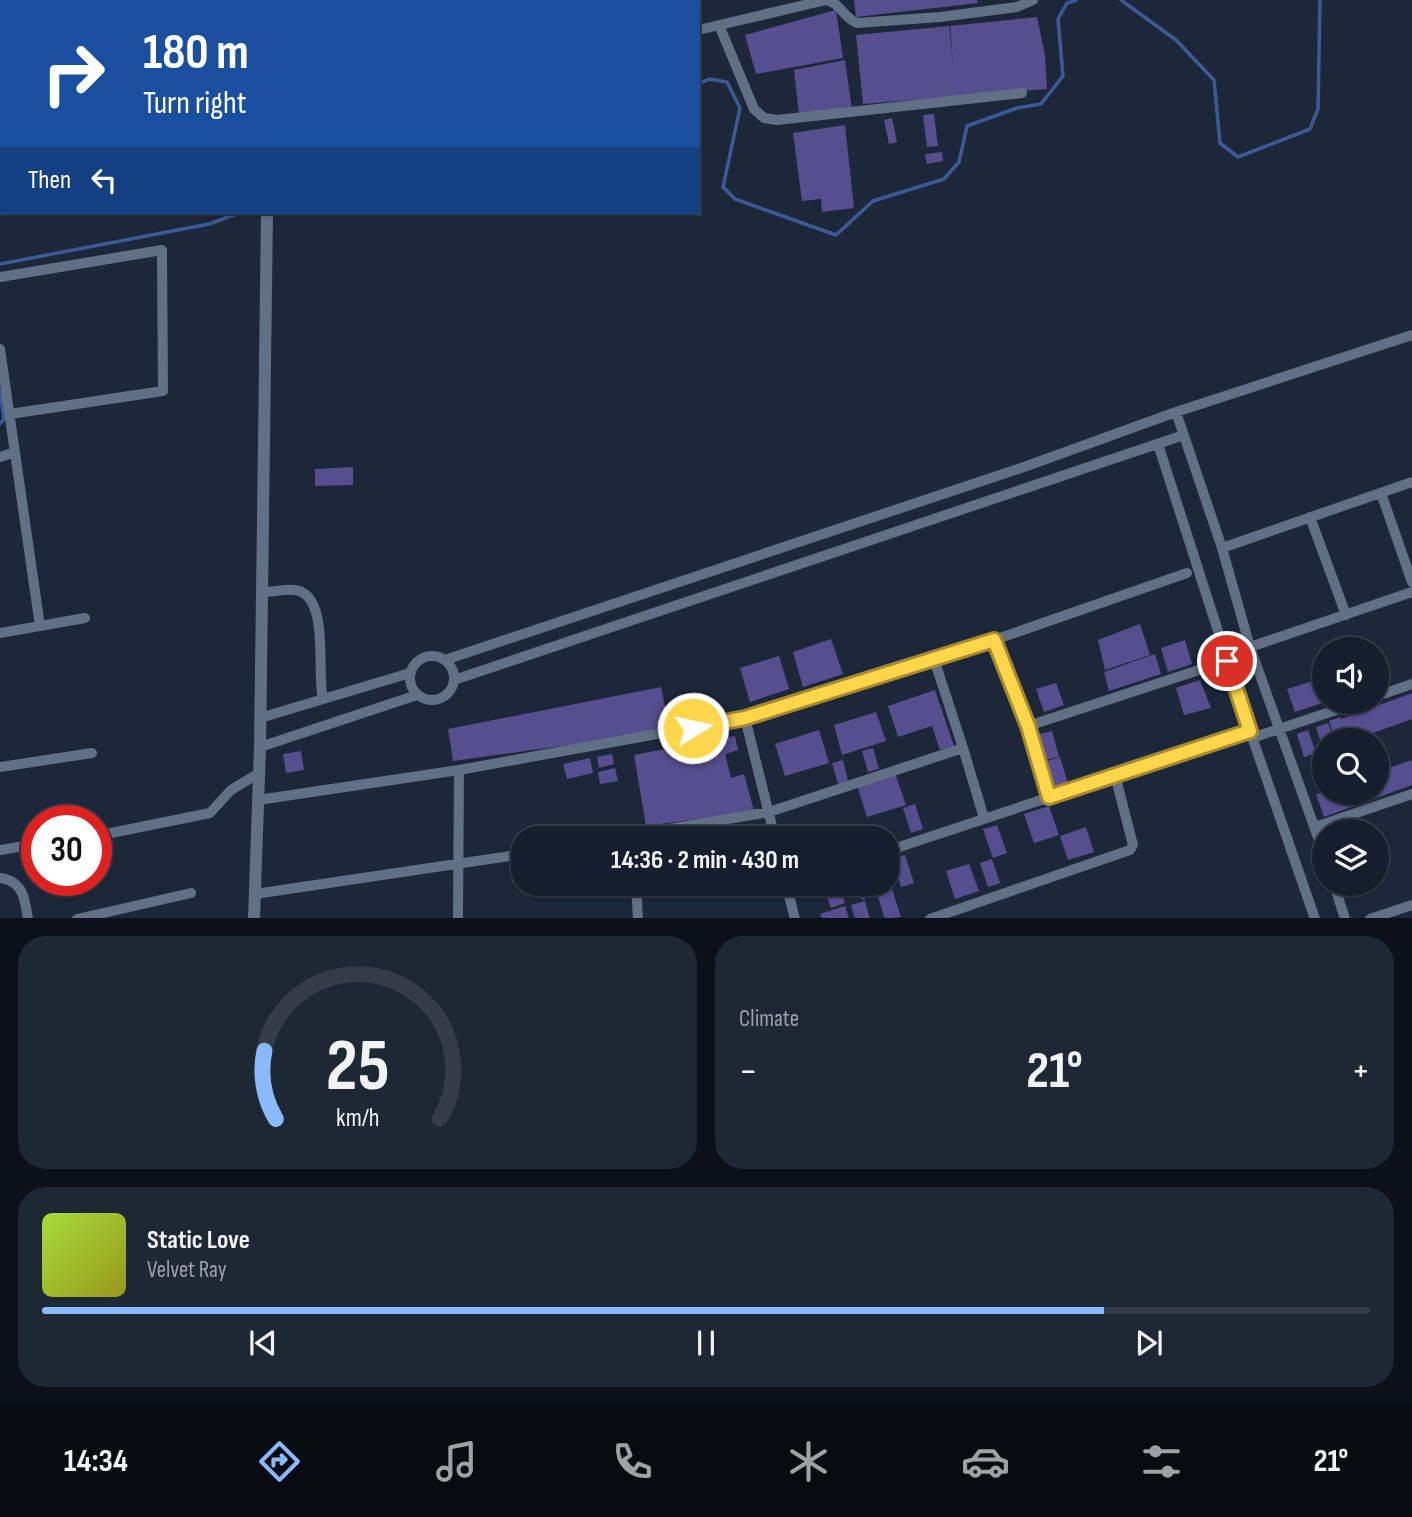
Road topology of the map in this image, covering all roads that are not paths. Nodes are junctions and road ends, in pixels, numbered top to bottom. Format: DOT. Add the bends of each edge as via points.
graph roads {
  1 [pos="826,0"];
  2 [pos="1033,0"];
  3 [pos="719,25"];
  4 [pos="700,30"];
  5 [pos="1022,93"];
  6 [pos="268,215"];
  7 [pos="0,277"];
  8 [pos="1412,335"];
  9 [pos="0,349"];
  10 [pos="1176,412"];
  11 [pos="10,414"];
  12 [pos="1184,435"];
  13 [pos="1158,444"];
  14 [pos="15,452"];
  15 [pos="0,457"];
  16 [pos="1412,482"];
  17 [pos="1381,493"];
  18 [pos="1310,517"];
  19 [pos="823,533"];
  20 [pos="1222,548"];
  21 [pos="831,554"];
  22 [pos="1187,573"];
  23 [pos="1412,582"];
  24 [pos="262,592"];
  25 [pos="1412,592"];
  26 [pos="1346,615"];
  27 [pos="85,618"];
  28 [pos="40,626"];
  29 [pos="0,633"];
  30 [pos="994,640"];
  31 [pos="1250,647"];
  32 [pos="934,659"];
  33 [pos="445,660"];
  34 [pos="1202,669"];
  35 [pos="410,673"];
  36 [pos="454,680"];
  37 [pos="1412,684"];
  38 [pos="1389,692"];
  39 [pos="417,695"];
  40 [pos="323,699"];
  41 [pos="1324,714"];
  42 [pos="260,718"];
  43 [pos="745,718"];
  44 [pos="1028,726"];
  45 [pos="1280,729"];
  46 [pos="1251,735"];
  47 [pos="260,747"];
  48 [pos="963,748"];
  49 [pos="92,752"];
  50 [pos="0,767"];
  51 [pos="459,770"];
  52 [pos="259,773"];
  53 [pos="1115,775"];
  54 [pos="1412,794"];
  55 [pos="1049,797"];
  56 [pos="258,800"];
  57 [pos="769,812"];
  58 [pos="984,818"];
  59 [pos="1312,819"];
  60 [pos="1339,819"];
  61 [pos="693,826"];
  62 [pos="772,826"];
  63 [pos="112,833"];
  64 [pos="21,847"];
  65 [pos="899,847"];
  66 [pos="0,850"];
  67 [pos="511,856"];
  68 [pos="459,865"];
  69 [pos="0,878"];
  70 [pos="191,893"];
  71 [pos="255,894"];
  72 [pos="637,896"];
  73 [pos="790,896"];
  74 [pos="1338,896"];
  75 [pos="1412,905"];
  76 [pos="28,918"];
  77 [pos="81,918"];
  78 [pos="254,918"];
  79 [pos="458,918"];
  80 [pos="638,918"];
  81 [pos="795,918"];
  82 [pos="933,918"];
  83 [pos="1315,918"];
  84 [pos="1345,918"];
  85 [pos="1373,918"];
  1 -- 2 [label="street" via="858,23 940,18 1017,7"];
  1 -- 3 [label="street"];
  3 -- 4 [label="street"];
  3 -- 5 [label="street" via="754,109 764,118"];
  6 -- 24 [label="street"];
  7 -- 11 [label="street" via="162,250 163,391"];
  8 -- 10 [label="street"];
  9 -- 11 [label="street"];
  10 -- 12 [label="street"];
  10 -- 19 [label="street"];
  11 -- 14 [label="street"];
  12 -- 13 [label="street"];
  12 -- 20 [label="street"];
  13 -- 21 [label="street"];
  13 -- 46 [label="street"];
  14 -- 15 [label="street"];
  14 -- 28 [label="street"];
  16 -- 17 [label="street"];
  17 -- 18 [label="street"];
  17 -- 23 [label="street"];
  18 -- 20 [label="street"];
  18 -- 26 [label="street"];
  19 -- 21 [label="street"];
  19 -- 33 [label="street"];
  20 -- 31 [label="street"];
  21 -- 36 [label="street"];
  22 -- 30 [label="street"];
  24 -- 40 [label="street" via="296,590 310,598 318,615"];
  24 -- 42 [label="street"];
  25 -- 26 [label="street"];
  26 -- 31 [label="street"];
  27 -- 28 [label="street"];
  28 -- 29 [label="street"];
  30 -- 32 [label="street"];
  30 -- 44 [label="street"];
  31 -- 45 [label="street"];
  32 -- 43 [label="street"];
  32 -- 48 [label="street"];
  33 -- 35 [label="street" via="422,658"];
  33 -- 36 [label="street"];
  34 -- 44 [label="street"];
  35 -- 39 [label="street"];
  35 -- 40 [label="street"];
  36 -- 39 [label="street" via="450,692 440,699 428,701"];
  37 -- 38 [label="street"];
  39 -- 47 [label="street"];
  40 -- 42 [label="street"];
  41 -- 45 [label="street"];
  42 -- 47 [label="street"];
  43 -- 51 [label="street"];
  43 -- 57 [label="street"];
  44 -- 55 [label="street"];
  45 -- 46 [label="street"];
  45 -- 59 [label="street"];
  46 -- 53 [label="street"];
  46 -- 83 [label="street"];
  47 -- 52 [label="street"];
  48 -- 57 [label="street"];
  48 -- 58 [label="street"];
  49 -- 50 [label="street"];
  51 -- 56 [label="street"];
  51 -- 68 [label="street"];
  52 -- 56 [label="street"];
  52 -- 63 [label="street" via="231,790 210,813"];
  53 -- 55 [label="street"];
  53 -- 82 [label="street" via="1133,845 1130,850"];
  54 -- 60 [label="street"];
  55 -- 58 [label="street"];
  56 -- 71 [label="street"];
  57 -- 61 [label="street"];
  57 -- 62 [label="street"];
  58 -- 65 [label="street"];
  64 -- 66 [label="street"];
  67 -- 68 [label="street"];
  68 -- 71 [label="street"];
  68 -- 79 [label="street"];
  69 -- 76 [label="street" via="18,886"];
  70 -- 77 [label="street"];
  71 -- 78 [label="street"];
  72 -- 80 [label="street"];
  73 -- 81 [label="street"];
  74 -- 84 [label="street"];
  75 -- 85 [label="street"];
}
